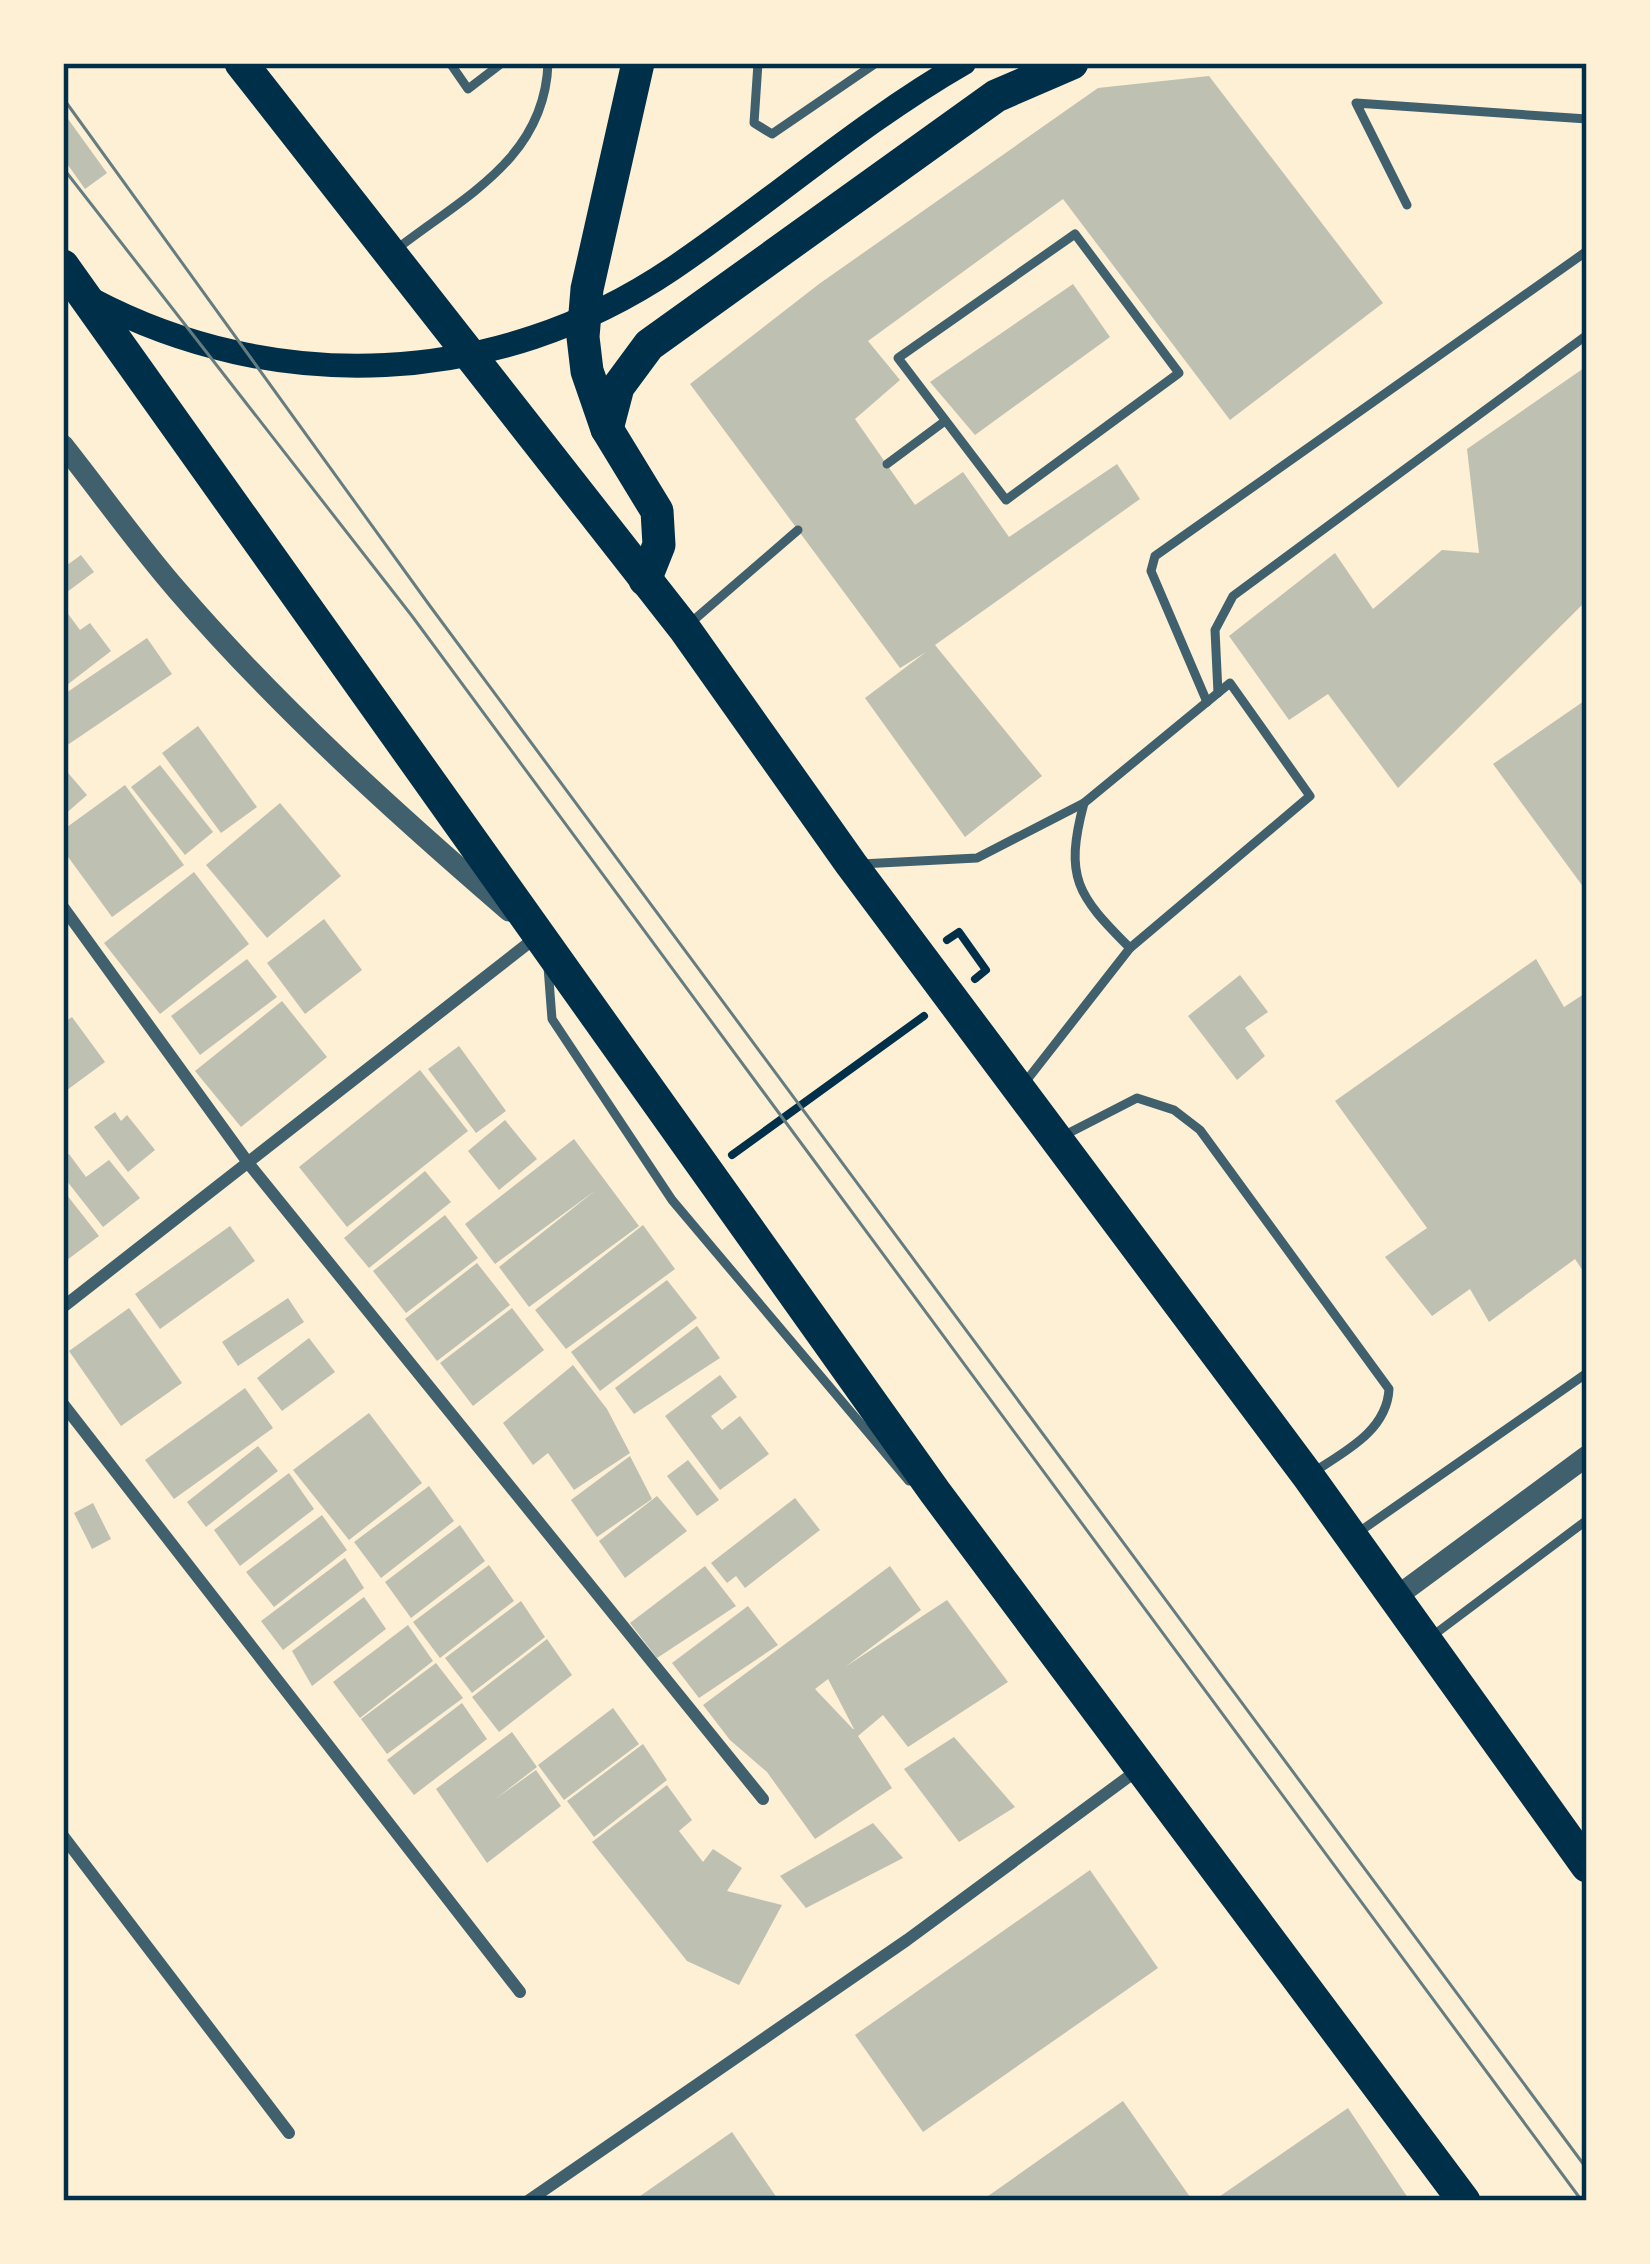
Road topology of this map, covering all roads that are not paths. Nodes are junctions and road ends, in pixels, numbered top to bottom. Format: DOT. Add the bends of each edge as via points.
graph roads {
  1 [pos="241,63"];
  2 [pos="450,63"];
  3 [pos="502,63"];
  4 [pos="548,63"];
  5 [pos="638,63"];
  6 [pos="758,63"];
  7 [pos="876,63"];
  8 [pos="964,63"];
  9 [pos="1072,63"];
  10 [pos="1587,119"];
  11 [pos="1408,205"];
  12 [pos="1587,250"];
  13 [pos="390,255"];
  14 [pos="63,266"];
  15 [pos="63,282"];
  16 [pos="1587,335"];
  17 [pos="946,422"];
  18 [pos="607,429"];
  19 [pos="63,445"];
  20 [pos="886,464"];
  21 [pos="798,530"];
  22 [pos="645,580"];
  23 [pos="684,628"];
  24 [pos="1218,693"];
  25 [pos="1207,701"];
  26 [pos="1084,803"];
  27 [pos="851,864"];
  28 [pos="63,907"];
  29 [pos="542,943"];
  30 [pos="1130,948"];
  31 [pos="1020,1090"];
  32 [pos="1060,1138"];
  33 [pos="249,1163"];
  34 [pos="63,1307"];
  35 [pos="1587,1373"];
  36 [pos="63,1404"];
  37 [pos="1587,1456"];
  38 [pos="1307,1476"];
  39 [pos="1587,1520"];
  40 [pos="1351,1537"];
  41 [pos="1396,1597"];
  42 [pos="1426,1640"];
  43 [pos="1140,1768"];
  44 [pos="763,1799"];
  45 [pos="63,1836"];
  46 [pos="1587,1866"];
  47 [pos="520,1992"];
  48 [pos="289,2133"];
  49 [pos="528,2201"];
  50 [pos="1464,2201"];
  1 -- 13 [label="highway"];
  2 -- 3 [label="lane" via="469,89"];
  4 -- 13 [label="lane" via="547,99 524,148"];
  5 -- 18 [label="highway" via="583,314 587,371"];
  6 -- 7 [label="lane" via="754,123 772,134"];
  8 -- 15 [label="main road" via="621,300 570,325 466,356 366,368 269,361 178,339"];
  9 -- 18 [label="highway" via="996,96 649,345 618,387"];
  10 -- 11 [label="lane" via="1356,103"];
  12 -- 25 [label="lane" via="1154,556 1151,572"];
  13 -- 22 [label="highway"];
  14 -- 29 [label="highway"];
  16 -- 24 [label="lane" via="1233,596 1215,630"];
  17 -- 17 [label="lane" via="898,358 1075,234 1179,373 1006,500"];
  17 -- 20 [label="lane"];
  18 -- 22 [label="highway" via="657,511 659,545"];
  19 -- 29 [label="street" via="258,679"];
  21 -- 23 [label="lane"];
  22 -- 23 [label="highway"];
  23 -- 27 [label="highway"];
  24 -- 25 [label="lane"];
  24 -- 30 [label="lane" via="1230,683 1310,796"];
  25 -- 26 [label="lane"];
  26 -- 27 [label="lane" via="977,858"];
  26 -- 30 [label="lane" via="1073,872 1086,904"];
  27 -- 31 [label="highway"];
  28 -- 33 [label="street"];
  29 -- 33 [label="street"];
  29 -- 43 [label="highway"];
  30 -- 31 [label="lane"];
  31 -- 32 [label="highway"];
  32 -- 38 [label="highway"];
  32 -- 38 [label="lane" via="1137,1098 1174,1110 1200,1130 1389,1388 1375,1426"];
  33 -- 34 [label="street"];
  33 -- 44 [label="street"];
  35 -- 40 [label="lane"];
  36 -- 47 [label="street"];
  37 -- 41 [label="street"];
  38 -- 40 [label="highway"];
  39 -- 42 [label="lane"];
  40 -- 41 [label="highway"];
  41 -- 42 [label="highway"];
  42 -- 46 [label="highway"];
  43 -- 49 [label="street" via="888,1954"];
  43 -- 50 [label="highway"];
  45 -- 48 [label="street"];
}
